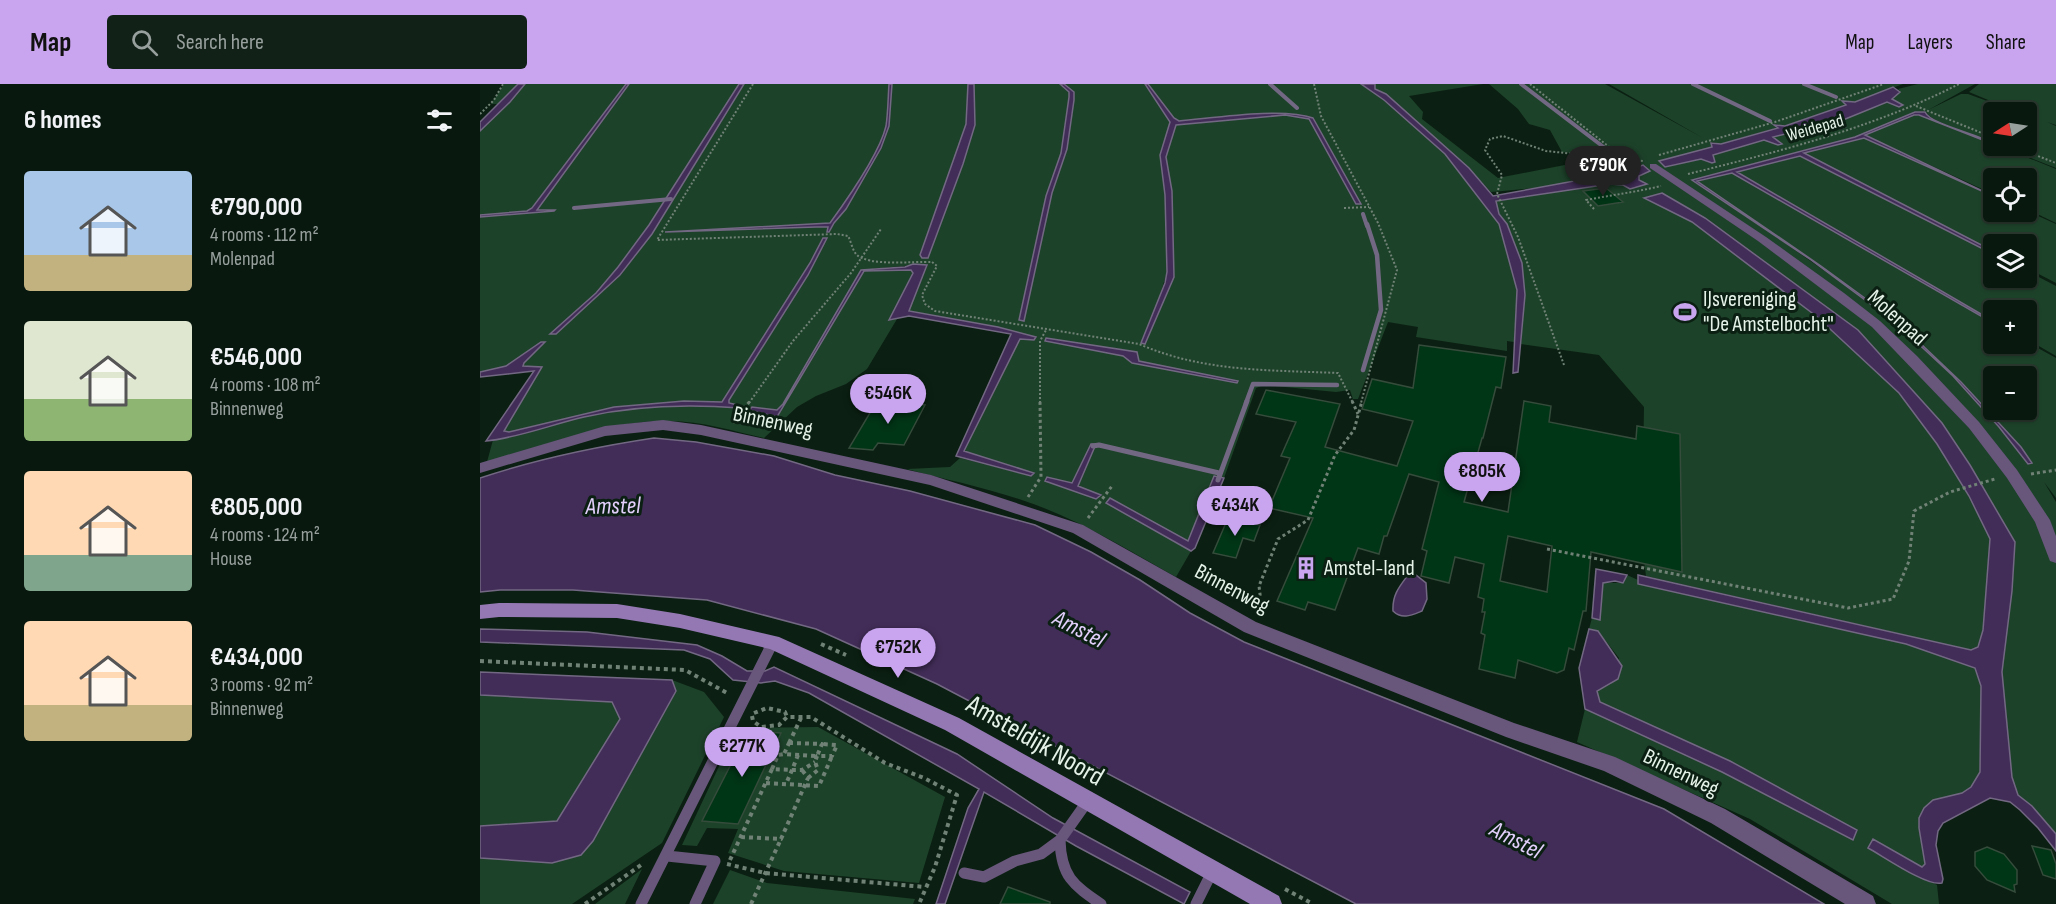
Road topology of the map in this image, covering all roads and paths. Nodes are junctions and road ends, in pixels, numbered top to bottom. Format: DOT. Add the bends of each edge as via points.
graph roads {
  1 [pos="503,84"];
  2 [pos="753,84"];
  3 [pos="1314,84"];
  4 [pos="1530,84"];
  5 [pos="1884,84"];
  6 [pos="1959,84"];
  7 [pos="1914,106"];
  8 [pos="480,114"];
  9 [pos="1983,134"];
  10 [pos="1659,155"];
  11 [pos="2037,156"];
  12 [pos="1624,159"];
  13 [pos="1639,160"];
  14 [pos="1651,162"];
  15 [pos="2056,163"];
  16 [pos="1675,180"];
  17 [pos="1369,207"];
  18 [pos="1344,208"];
  19 [pos="1594,208"];
  20 [pos="881,229"];
  21 [pos="864,258"];
  22 [pos="1046,330"];
  23 [pos="1564,365"];
  24 [pos="1358,414"];
  25 [pos="723,434"];
  26 [pos="480,468"];
  27 [pos="1984,482"];
  28 [pos="1113,486"];
  29 [pos="1021,508"];
  30 [pos="1078,529"];
  31 [pos="1547,549"];
  32 [pos="2056,556"];
  33 [pos="480,612"];
  34 [pos="1250,627"];
  35 [pos="772,642"];
  36 [pos="480,661"];
  37 [pos="743,703"];
  38 [pos="752,714"];
  39 [pos="787,717"];
  40 [pos="801,718"];
  41 [pos="789,743"];
  42 [pos="822,744"];
  43 [pos="784,753"];
  44 [pos="798,755"];
  45 [pos="818,756"];
  46 [pos="832,756"];
  47 [pos="815,762"];
  48 [pos="772,769"];
  49 [pos="792,770"];
  50 [pos="802,770"];
  51 [pos="808,778"];
  52 [pos="766,783"];
  53 [pos="786,784"];
  54 [pos="805,785"];
  55 [pos="1087,802"];
  56 [pos="741,837"];
  57 [pos="781,839"];
  58 [pos="1060,840"];
  59 [pos="670,850"];
  60 [pos="715,861"];
  61 [pos="729,864"];
  62 [pos="1212,872"];
  63 [pos="765,873"];
  64 [pos="964,873"];
  65 [pos="724,874"];
  66 [pos="925,887"];
  67 [pos="585,904"];
  68 [pos="642,904"];
  69 [pos="695,904"];
  70 [pos="751,904"];
  71 [pos="919,904"];
  72 [pos="1101,904"];
  73 [pos="1196,904"];
  74 [pos="1270,904"];
  75 [pos="1865,904"];
  1 -- 8 [label="path"];
  2 -- 21 [label="path" via="657,240 837,234 848,236 856,254"];
  3 -- 17 [label="path" via="1321,116"];
  4 -- 12 [label="path"];
  5 -- 10 [label="path" via="1775,122"];
  6 -- 7 [label="path, Weidepad"];
  7 -- 9 [label="path"];
  7 -- 16 [label="path, Weidepad" via="1830,137"];
  11 -- 15 [label="path"];
  12 -- 13 [label="path"];
  12 -- 23 [label="path" via="1546,151 1503,136 1490,139 1485,150 1502,175 1497,194 1518,237"];
  13 -- 14 [label="path"];
  13 -- 14 [label="path"];
  14 -- 16 [label="street, Molenpad"];
  16 -- 19 [label="path, Weidepad" via="1625,195 1586,200"];
  16 -- 32 [label="street, Molenpad" via="1840,296 1912,359 1974,425 2012,474 2042,520"];
  17 -- 18 [label="path"];
  17 -- 24 [label="path" via="1396,270"];
  20 -- 21 [label="path"];
  21 -- 22 [label="path" via="887,263 932,262 937,266 922,295 925,304 935,311"];
  21 -- 25 [label="path"];
  22 -- 24 [label="path" via="1139,344 1157,354 1221,369 1338,373"];
  22 -- 29 [label="path" via="1040,341 1041,477"];
  24 -- 34 [label="path" via="1354,430 1335,454 1308,520 1278,539 1259,586 1262,610"];
  25 -- 26 [label="street, Binnenweg" via="663,425 605,431"];
  25 -- 29 [label="street, Binnenweg" via="931,480"];
  27 -- 31 [label="path" via="1950,492 1914,511 1909,561 1893,599 1848,608"];
  28 -- 30 [label="path"];
  29 -- 30 [label="street, Binnenweg"];
  30 -- 34 [label="street, Binnenweg"];
  33 -- 35 [label="street, Amsteldijk Noord" via="617,611"];
  34 -- 75 [label="street, Binnenweg" via="1513,731 1608,763 1718,816"];
  35 -- 37 [label="lane"];
  35 -- 55 [label="street, Amsteldijk Noord" via="952,724"];
  36 -- 37 [label="path" via="686,670"];
  37 -- 38 [label="path" via="744,713"];
  37 -- 59 [label="lane"];
  38 -- 39 [label="path" via="767,708 784,712"];
  38 -- 39 [label="path" via="753,721 761,727 779,725"];
  39 -- 40 [label="path"];
  40 -- 41 [label="path"];
  40 -- 66 [label="path" via="811,717 885,764 957,795"];
  41 -- 42 [label="path"];
  41 -- 43 [label="path"];
  42 -- 45 [label="path"];
  42 -- 46 [label="path" via="837,745"];
  43 -- 44 [label="path"];
  43 -- 48 [label="path" via="778,755"];
  44 -- 45 [label="path"];
  44 -- 49 [label="path"];
  45 -- 46 [label="path"];
  45 -- 47 [label="path"];
  46 -- 54 [label="path" via="819,786"];
  47 -- 50 [label="path"];
  47 -- 51 [label="path" via="818,770"];
  48 -- 49 [label="path"];
  48 -- 52 [label="path"];
  49 -- 50 [label="path"];
  49 -- 53 [label="path"];
  50 -- 51 [label="path"];
  51 -- 54 [label="path"];
  52 -- 53 [label="path"];
  52 -- 56 [label="path"];
  53 -- 54 [label="path"];
  54 -- 57 [label="path"];
  55 -- 58 [label="lane"];
  55 -- 62 [label="street, Amsteldijk Noord"];
  56 -- 57 [label="path"];
  56 -- 61 [label="path"];
  57 -- 63 [label="path"];
  58 -- 64 [label="lane" via="1041,854 1015,861 984,877"];
  58 -- 72 [label="lane" via="1060,862 1072,883"];
  59 -- 60 [label="lane"];
  59 -- 67 [label="path"];
  59 -- 68 [label="lane"];
  60 -- 61 [label="path"];
  60 -- 69 [label="lane"];
  61 -- 63 [label="path"];
  61 -- 65 [label="path"];
  62 -- 73 [label="lane"];
  62 -- 74 [label="street, Amsteldijk Noord"];
  63 -- 66 [label="path"];
  63 -- 70 [label="path"];
  66 -- 71 [label="path"];
}
